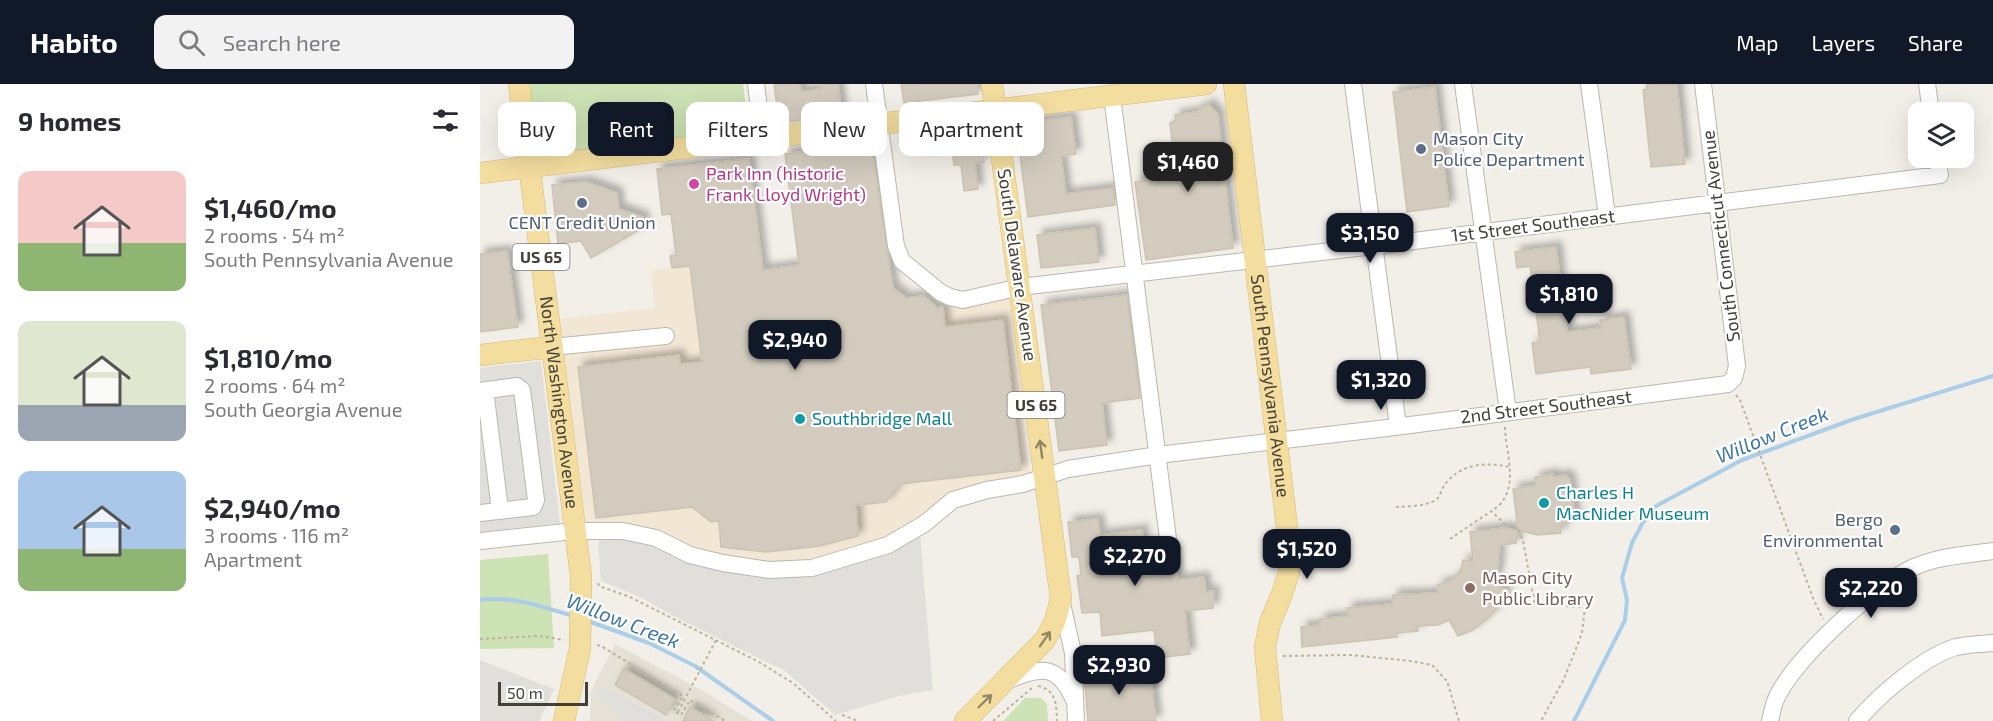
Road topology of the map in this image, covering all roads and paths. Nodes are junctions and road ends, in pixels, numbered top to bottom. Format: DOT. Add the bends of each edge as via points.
graph roads {
  1 [pos="519,84"];
  2 [pos="756,84"];
  3 [pos="874,84"];
  4 [pos="992,84"];
  5 [pos="1206,84"];
  6 [pos="1234,84"];
  7 [pos="1353,84"];
  8 [pos="1463,84"];
  9 [pos="1589,84"];
  10 [pos="1703,84"];
  11 [pos="1927,84"];
  12 [pos="1112,96"];
  13 [pos="758,102"];
  14 [pos="877,102"];
  15 [pos="995,102"];
  16 [pos="1930,102"];
  17 [pos="1044,104"];
  18 [pos="686,148"];
  19 [pos="884,156"];
  20 [pos="1002,156"];
  21 [pos="530,167"];
  22 [pos="1939,168"];
  23 [pos="480,173"];
  24 [pos="1717,202"];
  25 [pos="1607,216"];
  26 [pos="1484,232"];
  27 [pos="1374,246"];
  28 [pos="1256,260"];
  29 [pos="1135,275"];
  30 [pos="1020,287"];
  31 [pos="666,336"];
  32 [pos="552,347"];
  33 [pos="480,355"];
  34 [pos="1728,384"];
  35 [pos="483,390"];
  36 [pos="1740,400"];
  37 [pos="1508,412"];
  38 [pos="1398,426"];
  39 [pos="1277,440"];
  40 [pos="1158,455"];
  41 [pos="1510,467"];
  42 [pos="1045,477"];
  43 [pos="1396,507"];
  44 [pos="500,510"];
  45 [pos="1491,511"];
  46 [pos="480,513"];
  47 [pos="575,531"];
  48 [pos="1168,539"];
  49 [pos="1450,539"];
  50 [pos="480,541"];
  51 [pos="1993,551"];
  52 [pos="589,576"];
  53 [pos="1061,599"];
  54 [pos="1829,632"];
  55 [pos="480,639"];
  56 [pos="716,640"];
  57 [pos="1993,643"];
  58 [pos="580,645"];
  59 [pos="1264,647"];
  60 [pos="1005,682"];
  61 [pos="1074,701"];
  62 [pos="678,713"];
  63 [pos="842,715"];
  64 [pos="564,721"];
  65 [pos="725,721"];
  66 [pos="836,721"];
  67 [pos="858,721"];
  68 [pos="965,721"];
  69 [pos="993,721"];
  70 [pos="1057,721"];
  71 [pos="1076,721"];
  72 [pos="1272,721"];
  73 [pos="1459,721"];
  74 [pos="1541,721"];
  75 [pos="1770,721"];
  76 [pos="1857,721"];
  1 -- 21 [label="main road, North Washington Avenue / US 65"];
  2 -- 13 [label="street"];
  3 -- 14 [label="street, 1st Street Southeast"];
  4 -- 15 [label="main road, US 65"];
  5 -- 12 [label="main road"];
  6 -- 28 [label="main road, South Pennsylvania Avenue"];
  7 -- 27 [label="street"];
  8 -- 26 [label="street"];
  9 -- 25 [label="street"];
  10 -- 24 [label="street, South Connecticut Avenue"];
  11 -- 16 [label="street"];
  12 -- 17 [label="main road"];
  12 -- 29 [label="street"];
  18 -- 21 [label="main road"];
  19 -- 30 [label="street, 1st Street Southeast" via="896,246 902,261 940,292 963,300"];
  20 -- 30 [label="main road, South Delaware Avenue / US 65"];
  21 -- 23 [label="main road"];
  21 -- 32 [label="main road, North Washington Avenue / US 65"];
  22 -- 24 [label="street, 1st Street Southeast" via="1940,175"];
  24 -- 25 [label="street, 1st Street Southeast"];
  24 -- 34 [label="street, South Connecticut Avenue" via="1737,366"];
  25 -- 26 [label="street, 1st Street Southeast"];
  26 -- 27 [label="street, 1st Street Southeast"];
  26 -- 37 [label="street"];
  27 -- 28 [label="street, 1st Street Southeast"];
  27 -- 38 [label="street"];
  28 -- 29 [label="street, 1st Street Southeast"];
  28 -- 39 [label="main road, South Pennsylvania Avenue"];
  29 -- 30 [label="street, 1st Street Southeast"];
  29 -- 40 [label="street"];
  42 -- 30 [label="main road, South Delaware Avenue / US 65, one-way"];
  31 -- 32 [label="street"];
  32 -- 33 [label="main road"];
  32 -- 47 [label="main road, North Washington Avenue / US 65"];
  34 -- 37 [label="street, 2nd Street Southeast"];
  35 -- 44 [label="street"];
  35 -- 44 [label="street" via="517,386 522,390 536,500 533,507"];
  36 -- 54 [label="path"];
  37 -- 38 [label="street, 2nd Street Southeast"];
  37 -- 41 [label="path" via="1504,429"];
  38 -- 39 [label="street, 2nd Street Southeast"];
  39 -- 40 [label="street, 2nd Street Southeast"];
  39 -- 59 [label="main road, South Pennsylvania Avenue" via="1289,572"];
  40 -- 42 [label="street, 2nd Street Southeast" via="1068,469"];
  40 -- 48 [label="street"];
  41 -- 43 [label="path" via="1494,463 1456,472 1444,484 1438,498 1428,504"];
  41 -- 45 [label="path" via="1502,502"];
  42 -- 47 [label="street, 2nd Street Southeast" via="953,501 888,545 812,568 769,570 723,563 690,555 656,538 623,531"];
  42 -- 53 [label="main road, South Delaware Avenue / US 65"];
  44 -- 46 [label="street"];
  45 -- 49 [label="path"];
  45 -- 74 [label="path" via="1505,524 1518,528 1535,605 1585,607 1582,633 1564,679"];
  47 -- 50 [label="street, 2nd Street Southeast"];
  47 -- 52 [label="main road, North Washington Avenue / US 65"];
  51 -- 54 [label="street" via="1942,557 1911,569 1881,587"];
  52 -- 56 [label="path" via="599,586 630,597"];
  52 -- 58 [label="main road, North Washington Avenue / US 65, bridge"];
  60 -- 53 [label="main road, South Delaware Avenue / US 65, one-way" via="1046,640"];
  53 -- 61 [label="street, South Delaware Avenue" via="1073,653"];
  54 -- 75 [label="street" via="1788,678"];
  55 -- 58 [label="path" via="539,636"];
  56 -- 62 [label="path"];
  56 -- 66 [label="path" via="793,682"];
  57 -- 76 [label="street" via="1956,647 1922,664 1875,700"];
  58 -- 62 [label="path" via="601,646 683,696 674,711"];
  58 -- 64 [label="main road, North Washington Avenue / US 65"];
  59 -- 72 [label="main road, South Pennsylvania Avenue"];
  59 -- 73 [label="path" via="1285,657 1351,655 1432,665 1447,681"];
  60 -- 61 [label="street, South Delaware Avenue" via="1027,672 1050,671 1068,686"];
  68 -- 60 [label="main road, US 65, one-way"];
  61 -- 71 [label="street, South Delaware Avenue"];
  62 -- 65 [label="path" via="681,715 690,700"];
  63 -- 67 [label="path"];
  69 -- 70 [label="path" via="1038,686 1051,692 1056,700"];
}
